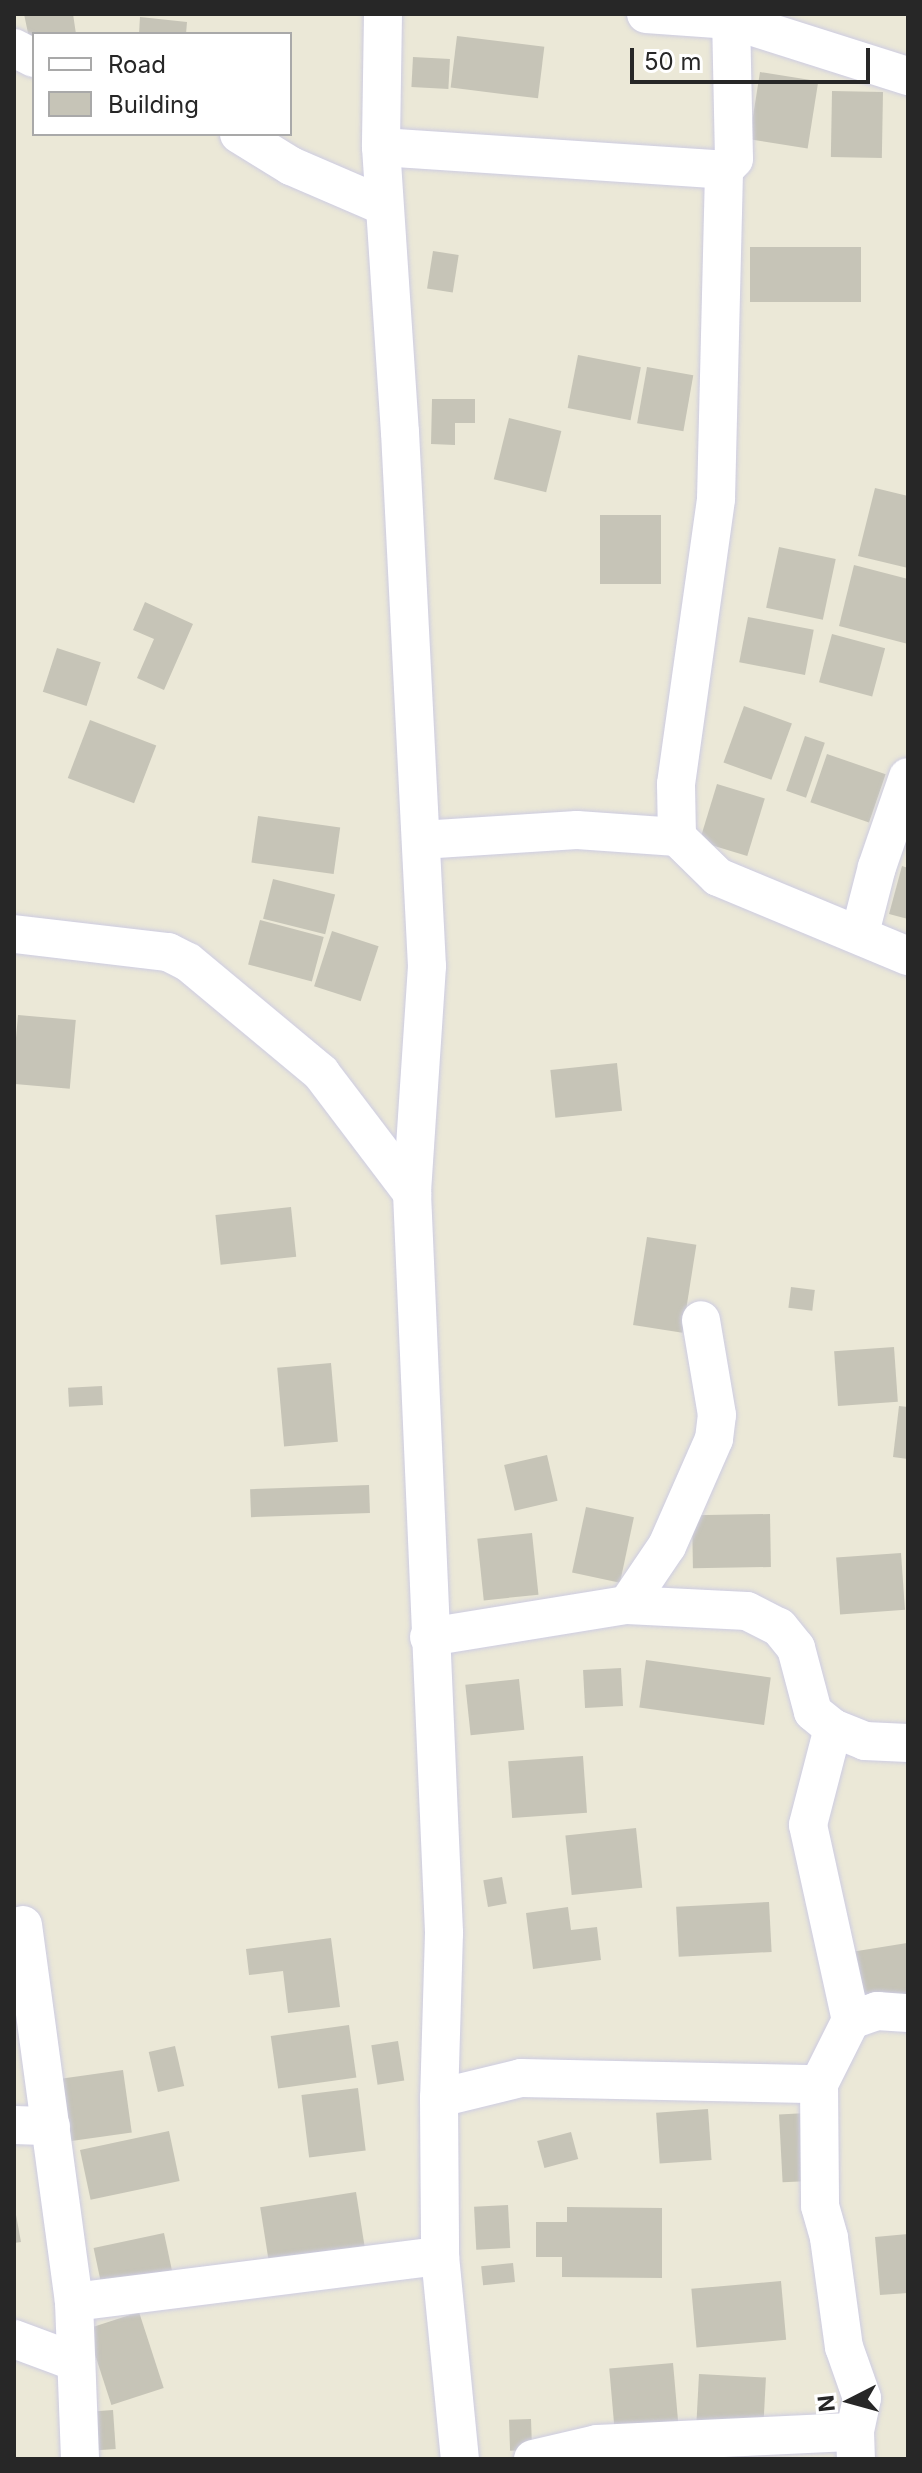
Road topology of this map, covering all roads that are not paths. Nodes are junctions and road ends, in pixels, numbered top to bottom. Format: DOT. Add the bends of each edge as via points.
graph roads {
  1 [pos="383,14"];
  2 [pos="646,14"];
  3 [pos="731,17"];
  4 [pos="14,48"];
  5 [pos="32,57"];
  6 [pos="908,76"];
  7 [pos="242,136"];
  8 [pos="381,147"];
  9 [pos="724,170"];
  10 [pos="384,206"];
  11 [pos="908,777"];
  12 [pos="677,837"];
  13 [pos="421,840"];
  14 [pos="860,933"];
  15 [pos="14,934"];
  16 [pos="908,956"];
  17 [pos="412,1193"];
  18 [pos="701,1320"];
  19 [pos="627,1605"];
  20 [pos="429,1637"];
  21 [pos="833,1728"];
  22 [pos="908,1743"];
  23 [pos="23,1925"];
  24 [pos="908,2013"];
  25 [pos="851,2020"];
  26 [pos="819,2084"];
  27 [pos="439,2098"];
  28 [pos="32,2125"];
  29 [pos="440,2256"];
  30 [pos="74,2302"];
  31 [pos="14,2339"];
  32 [pos="76,2362"];
  33 [pos="856,2446"];
  34 [pos="80,2459"];
  35 [pos="460,2459"];
  36 [pos="533,2459"];
  1 -- 8 [label="street"];
  2 -- 3 [label="street"];
  3 -- 6 [label="street"];
  3 -- 9 [label="street" via="734,159"];
  4 -- 5 [label="street"];
  7 -- 10 [label="street" via="291,166"];
  8 -- 9 [label="street"];
  8 -- 10 [label="street"];
  9 -- 12 [label="street" via="716,499 676,784"];
  10 -- 13 [label="street"];
  11 -- 14 [label="street"];
  12 -- 13 [label="street" via="577,830"];
  12 -- 14 [label="street" via="718,877"];
  13 -- 17 [label="street" via="427,966"];
  14 -- 16 [label="street"];
  15 -- 17 [label="street" via="168,952 188,962 321,1073"];
  17 -- 20 [label="street"];
  18 -- 19 [label="street" via="717,1415 714,1439 667,1546"];
  19 -- 20 [label="street"];
  19 -- 21 [label="street" via="747,1611 779,1627 796,1648 813,1712"];
  20 -- 27 [label="street" via="444,1933"];
  21 -- 22 [label="street" via="865,1741"];
  21 -- 25 [label="street" via="808,1825"];
  23 -- 28 [label="street"];
  24 -- 25 [label="street" via="877,2011"];
  25 -- 26 [label="street"];
  26 -- 27 [label="street" via="521,2078"];
  26 -- 33 [label="street" via="820,2206 844,2347 862,2398"];
  27 -- 29 [label="street"];
  28 -- 30 [label="street"];
  29 -- 30 [label="street"];
  29 -- 35 [label="street"];
  30 -- 32 [label="street"];
  31 -- 32 [label="street"];
  32 -- 34 [label="street"];
  33 -- 36 [label="street" via="597,2444"];
}
